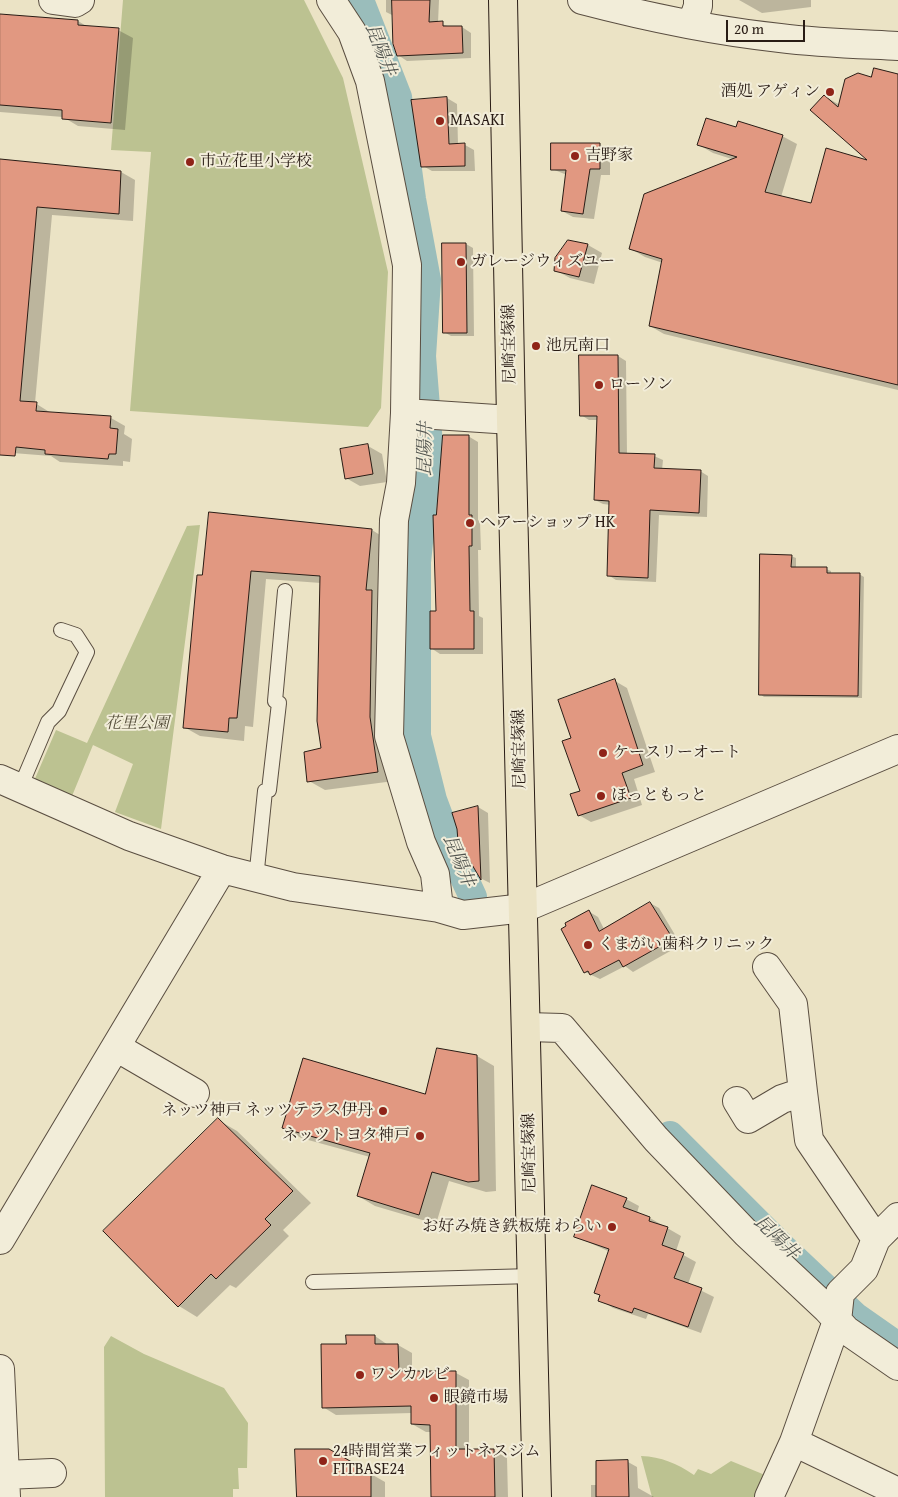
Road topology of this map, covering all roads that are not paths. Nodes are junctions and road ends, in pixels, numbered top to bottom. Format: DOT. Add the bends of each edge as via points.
graph roads {
  1 [pos="53,0"];
  2 [pos="80,0"];
  3 [pos="331,0"];
  4 [pos="503,0"];
  5 [pos="582,0"];
  6 [pos="695,12"];
  7 [pos="898,46"];
  8 [pos="401,413"];
  9 [pos="511,420"];
  10 [pos="285,590"];
  11 [pos="61,630"];
  12 [pos="898,749"];
  13 [pos="6,784"];
  14 [pos="222,869"];
  15 [pos="256,879"];
  16 [pos="439,908"];
  17 [pos="524,908"];
  18 [pos="767,967"];
  19 [pos="527,1027"];
  20 [pos="116,1047"];
  21 [pos="803,1092"];
  22 [pos="195,1093"];
  23 [pos="737,1101"];
  24 [pos="898,1217"];
  25 [pos="876,1239"];
  26 [pos="0,1240"];
  27 [pos="532,1276"];
  28 [pos="314,1282"];
  29 [pos="837,1321"];
  30 [pos="898,1366"];
  31 [pos="0,1369"];
  32 [pos="1,1401"];
  33 [pos="794,1442"];
  34 [pos="52,1473"];
  35 [pos="6,1486"];
  36 [pos="898,1492"];
  37 [pos="538,1497"];
  38 [pos="769,1497"];
  1 -- 2 [label="street" via="76,3"];
  3 -- 8 [label="street" via="352,32 370,81 407,265"];
  4 -- 9 [label="main road, 尼崎宝塚線"];
  5 -- 6 [label="street" via="634,14"];
  6 -- 7 [label="street" via="782,39"];
  8 -- 9 [label="street"];
  8 -- 16 [label="street" via="400,483 394,520 389,736 421,842 435,874"];
  9 -- 17 [label="main road, 尼崎宝塚線"];
  10 -- 15 [label="lane" via="275,701 280,702 269,790 265,790"];
  11 -- 13 [label="lane" via="76,635 87,652 59,711"];
  12 -- 17 [label="street"];
  13 -- 14 [label="street" via="129,836"];
  14 -- 15 [label="street"];
  14 -- 20 [label="street"];
  15 -- 16 [label="street" via="293,888"];
  16 -- 17 [label="street" via="463,915"];
  17 -- 19 [label="main road, 尼崎宝塚線"];
  18 -- 21 [label="street" via="795,993 793,1004"];
  19 -- 27 [label="main road, 尼崎宝塚線"];
  19 -- 29 [label="street" via="562,1028 656,1139"];
  20 -- 22 [label="street"];
  20 -- 26 [label="street"];
  21 -- 23 [label="street" via="782,1098 748,1119"];
  21 -- 25 [label="street" via="809,1140"];
  24 -- 25 [label="street"];
  25 -- 29 [label="street" via="864,1270 840,1293"];
  27 -- 28 [label="lane"];
  27 -- 37 [label="main road, 尼崎宝塚線"];
  29 -- 30 [label="street"];
  29 -- 33 [label="street"];
  31 -- 32 [label="street"];
  32 -- 35 [label="street"];
  33 -- 36 [label="street"];
  33 -- 38 [label="street"];
  34 -- 35 [label="street"];
}
